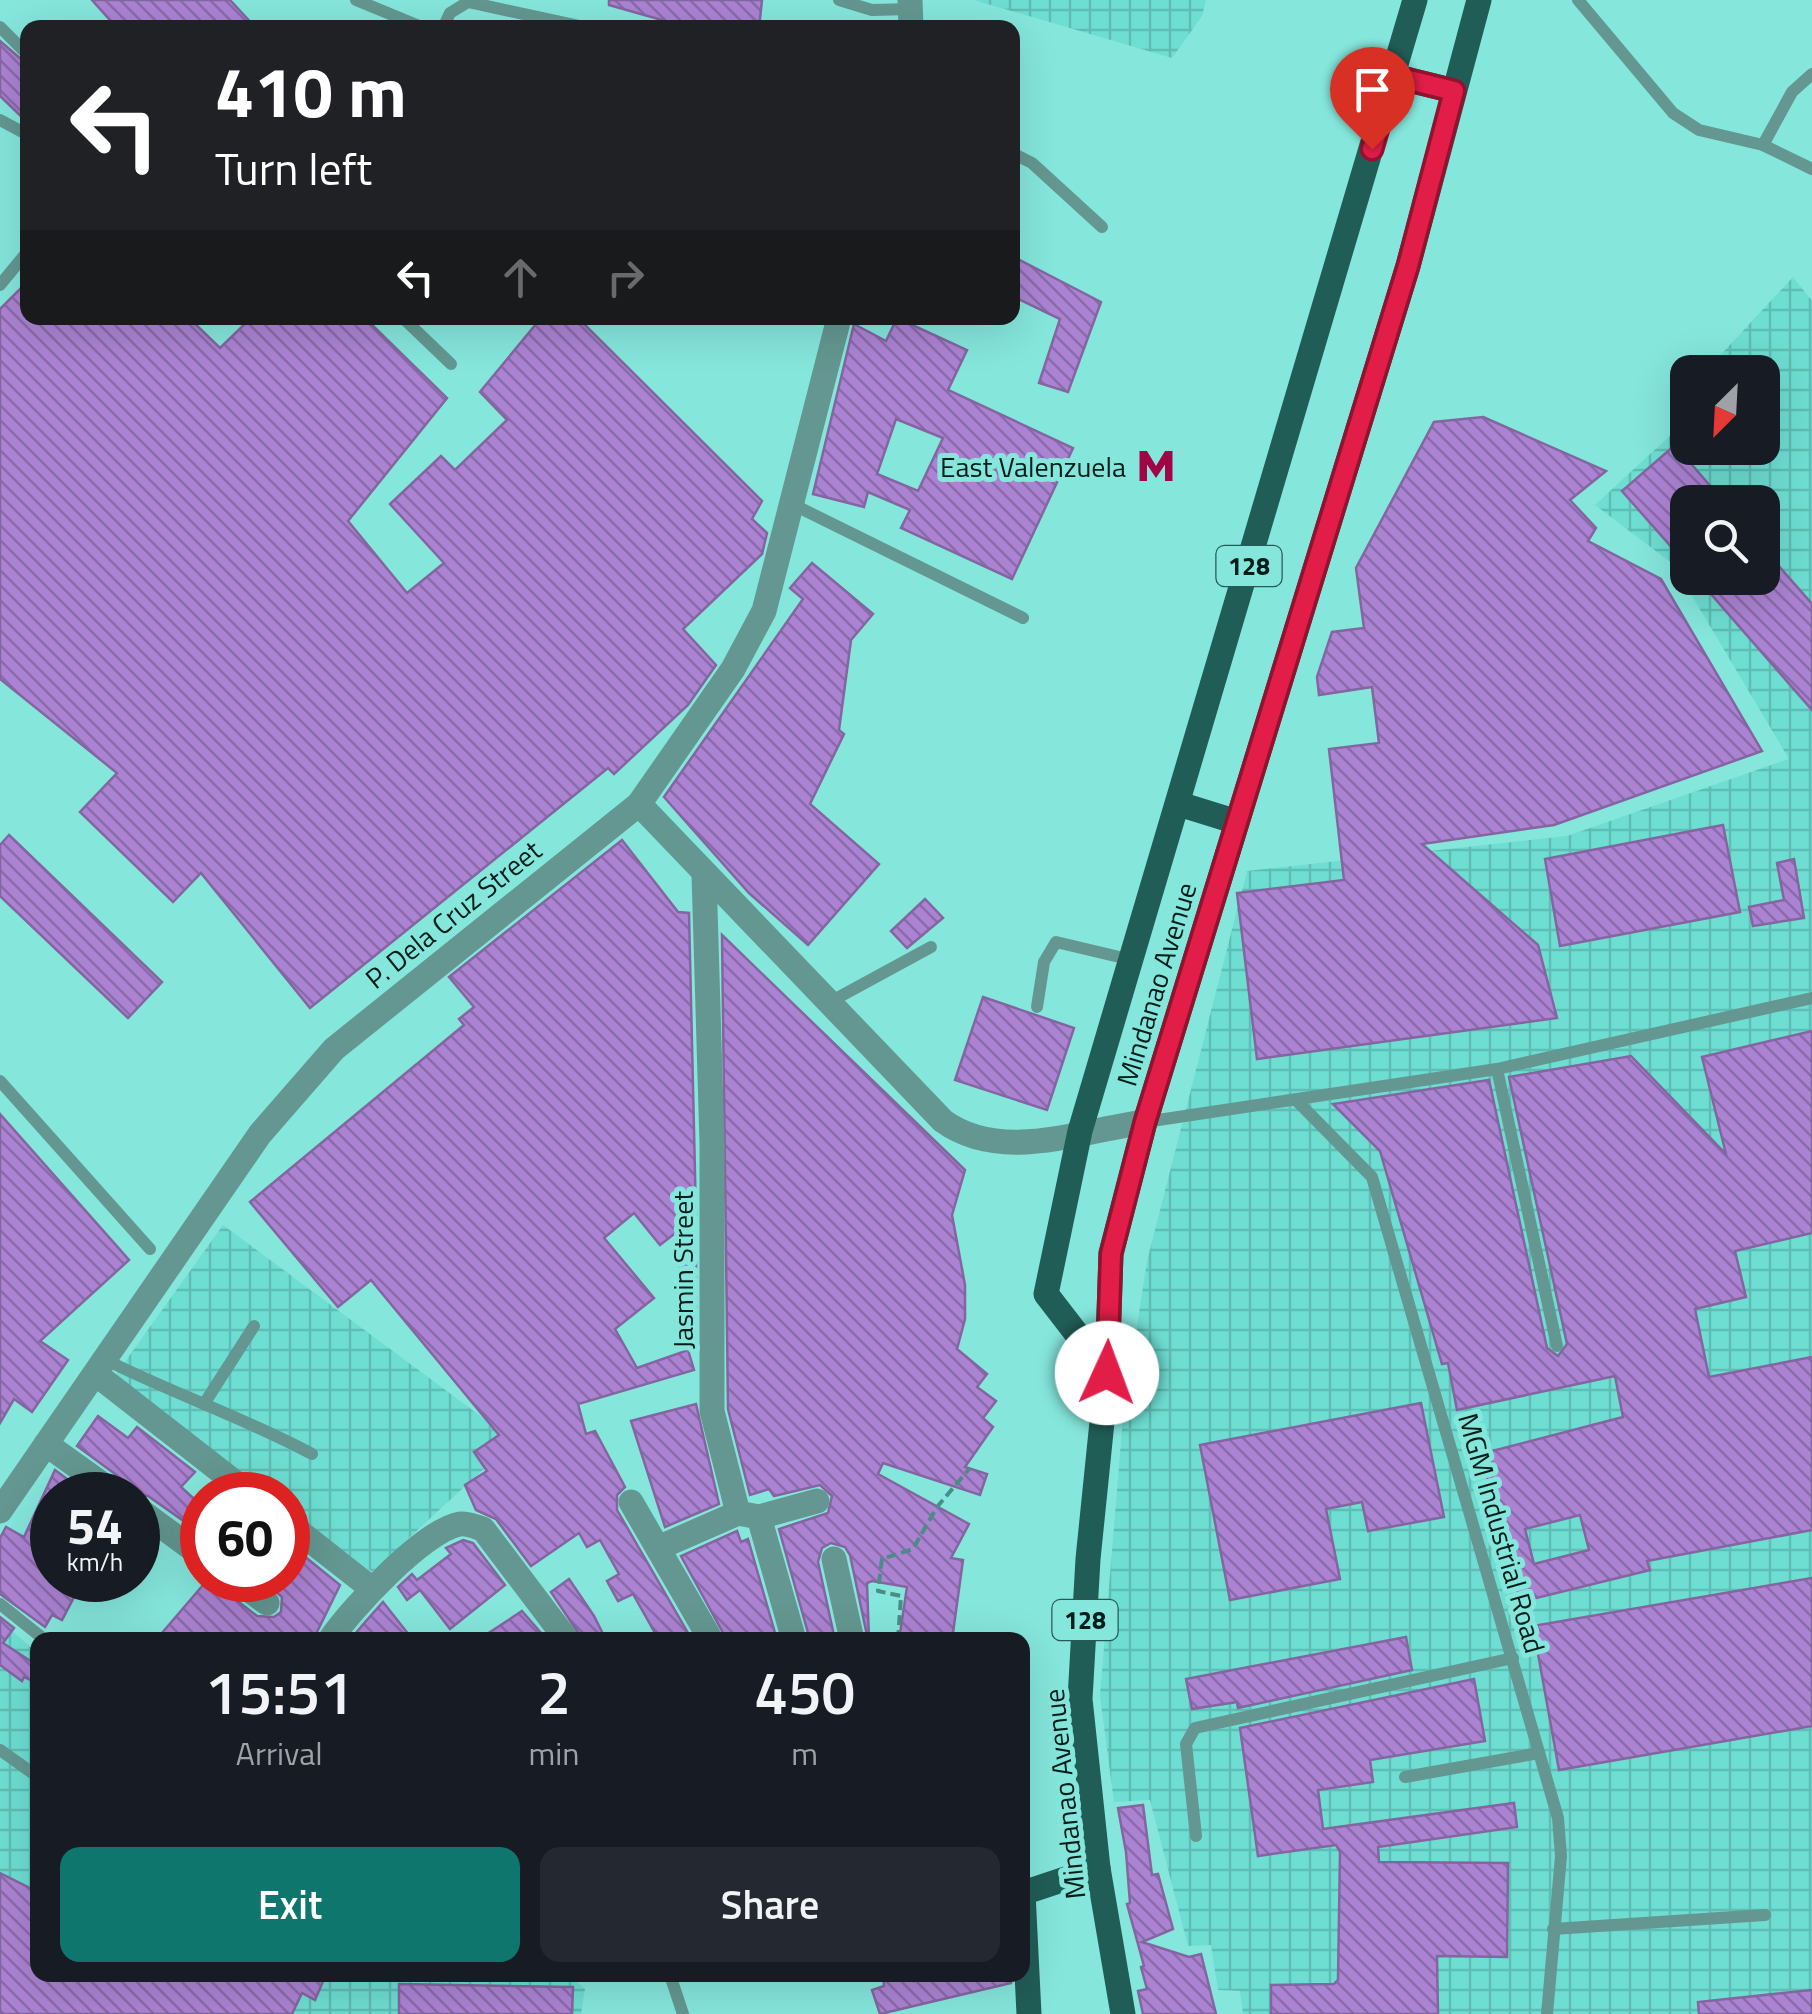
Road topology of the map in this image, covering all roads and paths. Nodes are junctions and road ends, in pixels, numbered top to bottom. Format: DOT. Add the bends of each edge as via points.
graph roads {
  1 [pos="356,0"];
  2 [pos="839,0"];
  3 [pos="1415,0"];
  4 [pos="1479,0"];
  5 [pos="1578,0"];
  6 [pos="910,12"];
  7 [pos="405,20"];
  8 [pos="447,20"];
  9 [pos="552,20"];
  10 [pos="0,27"];
  11 [pos="20,47"];
  12 [pos="1812,74"];
  13 [pos="1393,76"];
  14 [pos="1454,91"];
  15 [pos="1763,145"];
  16 [pos="1020,158"];
  17 [pos="1812,169"];
  18 [pos="1102,226"];
  19 [pos="20,261"];
  20 [pos="0,286"];
  21 [pos="411,325"];
  22 [pos="837,325"];
  23 [pos="450,364"];
  24 [pos="792,504"];
  25 [pos="1023,618"];
  26 [pos="639,804"];
  27 [pos="1178,804"];
  28 [pos="1237,822"];
  29 [pos="704,874"];
  30 [pos="932,947"];
  31 [pos="1132,960"];
  32 [pos="1812,998"];
  33 [pos="828,1003"];
  34 [pos="1038,1007"];
  35 [pos="1497,1069"];
  36 [pos="0,1081"];
  37 [pos="1296,1100"];
  38 [pos="1145,1122"];
  39 [pos="1080,1131"];
  40 [pos="150,1249"];
  41 [pos="254,1326"];
  42 [pos="1557,1346"];
  43 [pos="102,1367"];
  44 [pos="1107,1373"];
  45 [pos="204,1404"];
  46 [pos="46,1444"];
  47 [pos="312,1454"];
  48 [pos="970,1468"];
  49 [pos="86,1472"];
  50 [pos="224,1472"];
  51 [pos="817,1501"];
  52 [pos="631,1502"];
  53 [pos="0,1511"];
  54 [pos="748,1515"];
  55 [pos="310,1540"];
  56 [pos="658,1548"];
  57 [pos="834,1560"];
  58 [pos="371,1588"];
  59 [pos="0,1604"];
  60 [pos="35,1632"];
  61 [pos="336,1632"];
  62 [pos="561,1632"];
  63 [pos="706,1632"];
  64 [pos="791,1632"];
  65 [pos="850,1632"];
  66 [pos="899,1632"];
  67 [pos="1513,1658"];
  68 [pos="0,1750"];
  69 [pos="1539,1753"];
  70 [pos="30,1771"];
  71 [pos="1406,1777"];
  72 [pos="1196,1836"];
  73 [pos="1098,1868"];
  74 [pos="1030,1891"];
  75 [pos="1766,1915"];
  76 [pos="1553,1929"];
  77 [pos="672,1982"];
  78 [pos="1028,1982"];
  79 [pos="682,2014"];
  80 [pos="1030,2014"];
  81 [pos="1123,2014"];
  82 [pos="1547,2014"];
  1 -- 7 [label="lane"];
  2 -- 6 [label="lane"];
  3 -- 13 [label="main road, Mindanao Avenue / 128"];
  4 -- 14 [label="main road, Mindanao Avenue / 128"];
  5 -- 15 [label="lane" via="1673,113 1700,130"];
  8 -- 9 [label="lane" via="468,2"];
  10 -- 11 [label="lane"];
  12 -- 15 [label="lane" via="1792,92"];
  13 -- 14 [label="main road"];
  13 -- 27 [label="main road, Mindanao Avenue / 128"];
  14 -- 28 [label="main road, Mindanao Avenue / 128" via="1408,266"];
  15 -- 17 [label="lane"];
  16 -- 18 [label="lane"];
  19 -- 20 [label="lane"];
  21 -- 23 [label="lane"];
  22 -- 24 [label="street, P. Dela Cruz Street"];
  24 -- 25 [label="lane"];
  24 -- 26 [label="street, P. Dela Cruz Street" via="764,611 733,669"];
  26 -- 29 [label="street"];
  26 -- 43 [label="street, P. Dela Cruz Street" via="334,1049 260,1134"];
  27 -- 28 [label="main road"];
  27 -- 31 [label="main road, Mindanao Avenue / 128"];
  28 -- 38 [label="main road, Mindanao Avenue / 128"];
  29 -- 33 [label="street"];
  29 -- 54 [label="street, Jasmin Street" via="712,1411"];
  30 -- 33 [label="lane"];
  31 -- 34 [label="lane" via="1056,942 1044,962"];
  31 -- 39 [label="main road, Mindanao Avenue / 128"];
  32 -- 35 [label="lane"];
  33 -- 39 [label="street" via="963,1136 1012,1144"];
  35 -- 37 [label="lane"];
  35 -- 42 [label="lane"];
  36 -- 40 [label="lane"];
  37 -- 38 [label="lane"];
  37 -- 67 [label="lane, MGM Industrial Road" via="1372,1177"];
  38 -- 39 [label="street"];
  38 -- 44 [label="main road, Mindanao Avenue / 128" via="1111,1254"];
  39 -- 44 [label="main road, Mindanao Avenue / 128" via="1046,1294"];
  41 -- 45 [label="lane"];
  43 -- 45 [label="lane"];
  43 -- 46 [label="street, P. Dela Cruz Street"];
  43 -- 50 [label="street"];
  44 -- 73 [label="main road, Mindanao Avenue / 128" via="1080,1699"];
  45 -- 47 [label="lane"];
  46 -- 49 [label="street"];
  46 -- 53 [label="street, P. Dela Cruz Street"];
  48 -- 66 [label="path" via="913,1549 882,1559 878,1590 901,1596"];
  51 -- 54 [label="street"];
  52 -- 56 [label="street"];
  54 -- 56 [label="street"];
  54 -- 64 [label="street, Jasmin Street"];
  55 -- 58 [label="street"];
  56 -- 63 [label="street"];
  57 -- 65 [label="street"];
  58 -- 61 [label="street"];
  58 -- 62 [label="street" via="442,1531 462,1523 484,1529"];
  59 -- 60 [label="lane"];
  67 -- 69 [label="lane, MGM Industrial Road"];
  67 -- 72 [label="lane" via="1195,1728 1186,1744"];
  68 -- 70 [label="lane"];
  69 -- 71 [label="lane"];
  69 -- 76 [label="lane, MGM Industrial Road" via="1558,1818"];
  73 -- 74 [label="main road"];
  73 -- 81 [label="main road, Mindanao Avenue / 128"];
  75 -- 76 [label="lane"];
  76 -- 82 [label="lane, MGM Industrial Road"];
  77 -- 79 [label="lane"];
  78 -- 80 [label="main road, Mindanao Avenue"];
}
